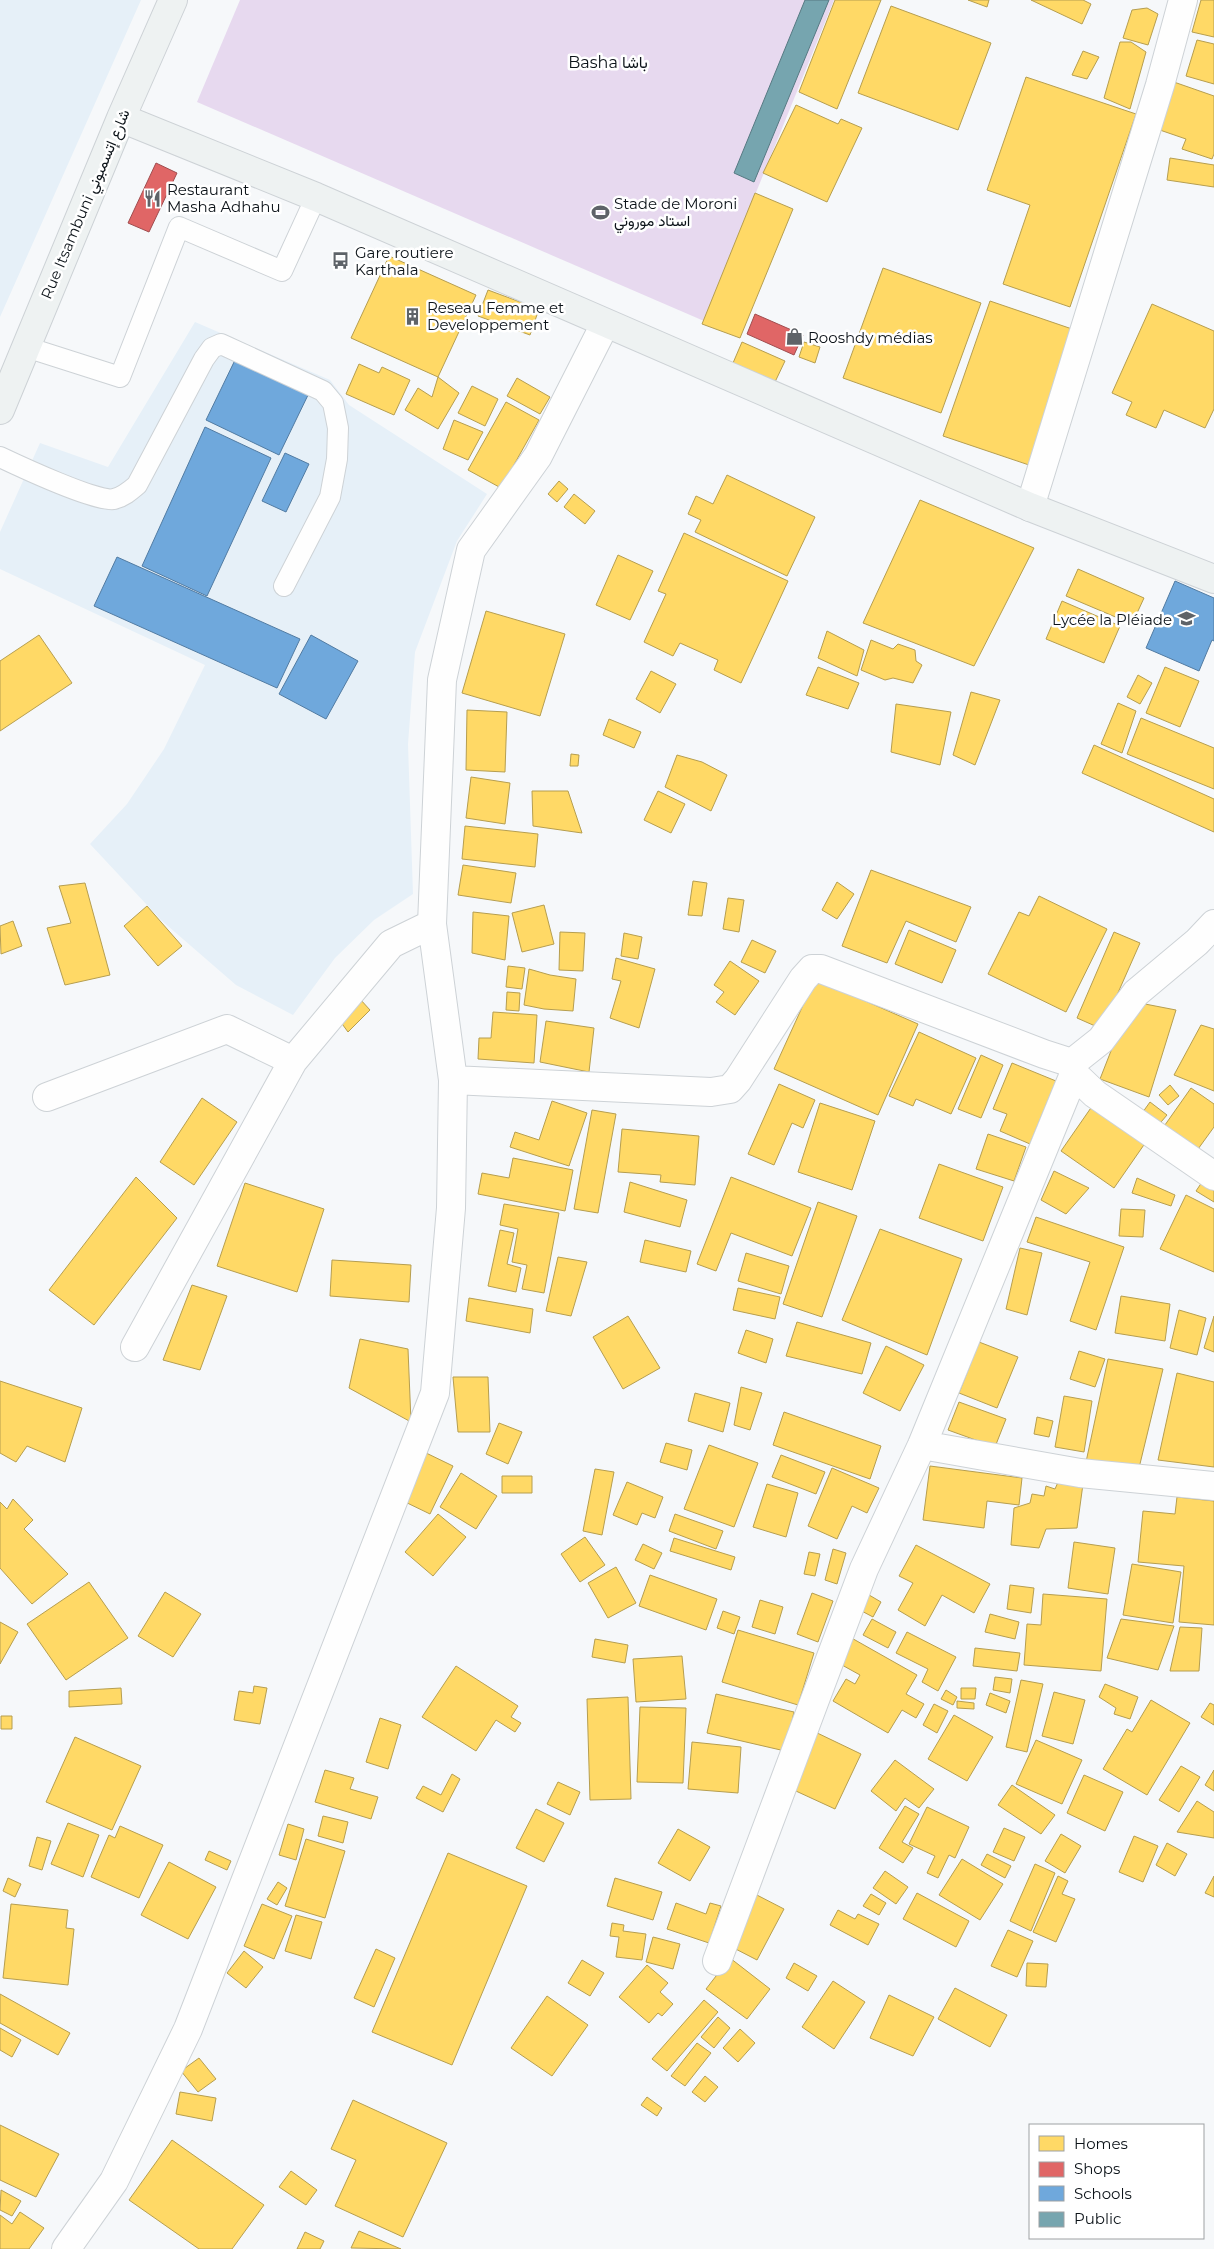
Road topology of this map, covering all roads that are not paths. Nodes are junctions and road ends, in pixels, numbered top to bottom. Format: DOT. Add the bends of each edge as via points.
graph roads {
  1 [pos="173,0"];
  2 [pos="1183,0"];
  3 [pos="121,118"];
  4 [pos="316,197"];
  5 [pos="606,324"];
  6 [pos="26,347"];
  7 [pos="0,410"];
  8 [pos="0,457"];
  9 [pos="1030,507"];
  10 [pos="1214,579"];
  11 [pos="284,586"];
  12 [pos="432,924"];
  13 [pos="1214,924"];
  14 [pos="293,1061"];
  15 [pos="1073,1068"];
  16 [pos="453,1080"];
  17 [pos="48,1097"];
  18 [pos="1214,1176"];
  19 [pos="135,1347"];
  20 [pos="922,1445"];
  21 [pos="1214,1486"];
  22 [pos="717,1961"];
  23 [pos="66,2249"];
  1 -- 3 [label="street, Rue Itsambuni شارع إتسمبوني"];
  2 -- 9 [label="street" via="1160,85"];
  3 -- 4 [label="street"];
  3 -- 6 [label="street, Rue Itsambuni شارع إتسمبوني"];
  4 -- 5 [label="street"];
  4 -- 6 [label="lane" via="282,271 179,227 120,377"];
  5 -- 9 [label="street"];
  5 -- 12 [label="street" via="538,456 471,550 442,680"];
  6 -- 7 [label="street, Rue Itsambuni شارع إتسمبوني"];
  8 -- 11 [label="lane" via="85,493 112,500 128,493 137,485 204,359 212,348 221,344 323,391 333,403 338,428 337,459 330,497"];
  9 -- 10 [label="street"];
  12 -- 14 [label="street" via="391,944"];
  12 -- 16 [label="street"];
  13 -- 15 [label="street" via="1198,942 1136,993 1101,1040"];
  14 -- 17 [label="street" via="227,1029"];
  14 -- 19 [label="street"];
  15 -- 16 [label="street" via="1044,1054 821,970 812,970 730,1089 711,1092"];
  15 -- 18 [label="street" via="1096,1094"];
  15 -- 20 [label="street"];
  16 -- 23 [label="street" via="451,1208 436,1393 188,2029 114,2181"];
  20 -- 21 [label="street" via="1080,1474"];
  20 -- 22 [label="street" via="864,1569"];
}
